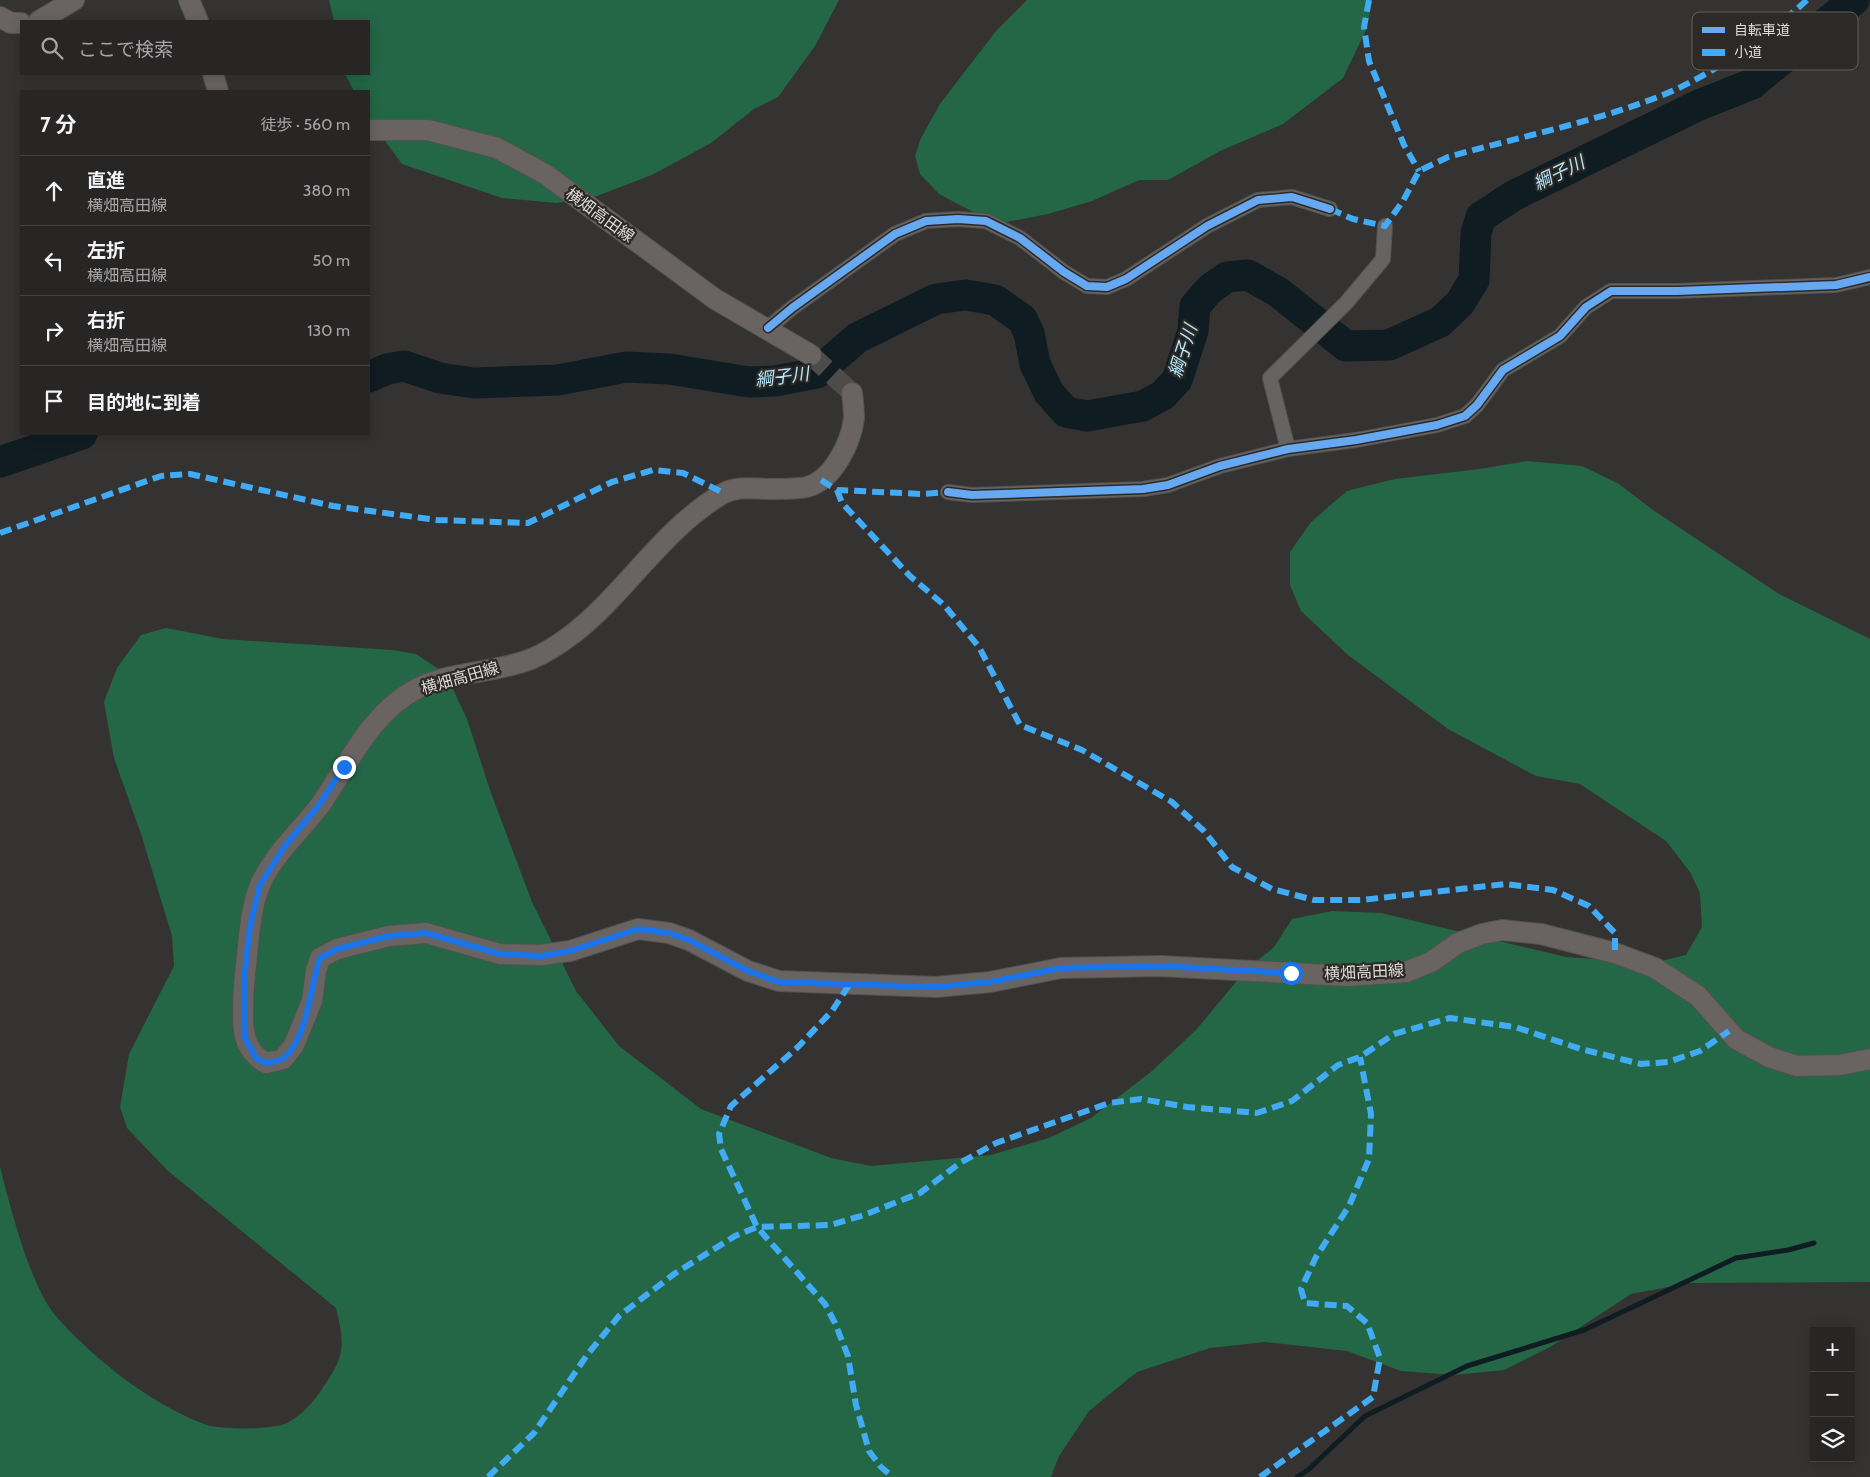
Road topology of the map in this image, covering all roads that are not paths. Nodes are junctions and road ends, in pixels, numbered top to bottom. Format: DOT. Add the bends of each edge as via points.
graph roads {
  1 [pos="74,0"];
  2 [pos="189,0"];
  3 [pos="0,17"];
  4 [pos="41,20"];
  5 [pos="198,20"];
  6 [pos="20,23"];
  7 [pos="213,75"];
  8 [pos="218,90"];
  9 [pos="370,130"];
  10 [pos="1330,209"];
  11 [pos="1385,226"];
  12 [pos="1870,277"];
  13 [pos="768,328"];
  14 [pos="811,355"];
  15 [pos="852,393"];
  16 [pos="1288,449"];
  17 [pos="948,492"];
  18 [pos="1870,1059"];
  1 -- 4 [label="main road"];
  2 -- 5 [label="main road"];
  3 -- 6 [label="main road" via="10,23"];
  7 -- 8 [label="main road"];
  9 -- 13 [label="main road, 横畑高田線" via="428,130 497,148 545,174 715,299"];
  10 -- 13 [label="street" via="1292,197 1258,200 1207,226 1126,280 1107,287 1087,286 1020,238 986,221 926,221 895,234"];
  11 -- 16 [label="street" via="1382,259 1346,303 1270,378"];
  12 -- 16 [label="street" via="1836,286 1611,290 1586,307 1560,336 1504,370 1465,416 1438,425"];
  13 -- 14 [label="main road, 横畑高田線"];
  15 -- 18 [label="main road, 横畑高田線" via="854,418 848,438 838,461 821,480 808,487 739,488 724,493 689,518 613,596 575,632 553,647 529,660 464,673 418,688 385,712 352,754 319,805 284,847 260,885 250,926 244,979 244,1036 256,1058 266,1063 284,1059 294,1045 312,1001 320,958 337,949 389,936 426,933 500,954 541,956 570,951 638,929 676,935 748,971 779,982 936,987 990,982 1061,968 1160,966 1347,976 1406,972 1431,962 1458,943 1482,934 1502,930 1541,934 1616,953 1655,968 1698,996 1736,1039 1768,1057 1797,1066"];
  16 -- 17 [label="street" via="1143,489 972,495"];
}
